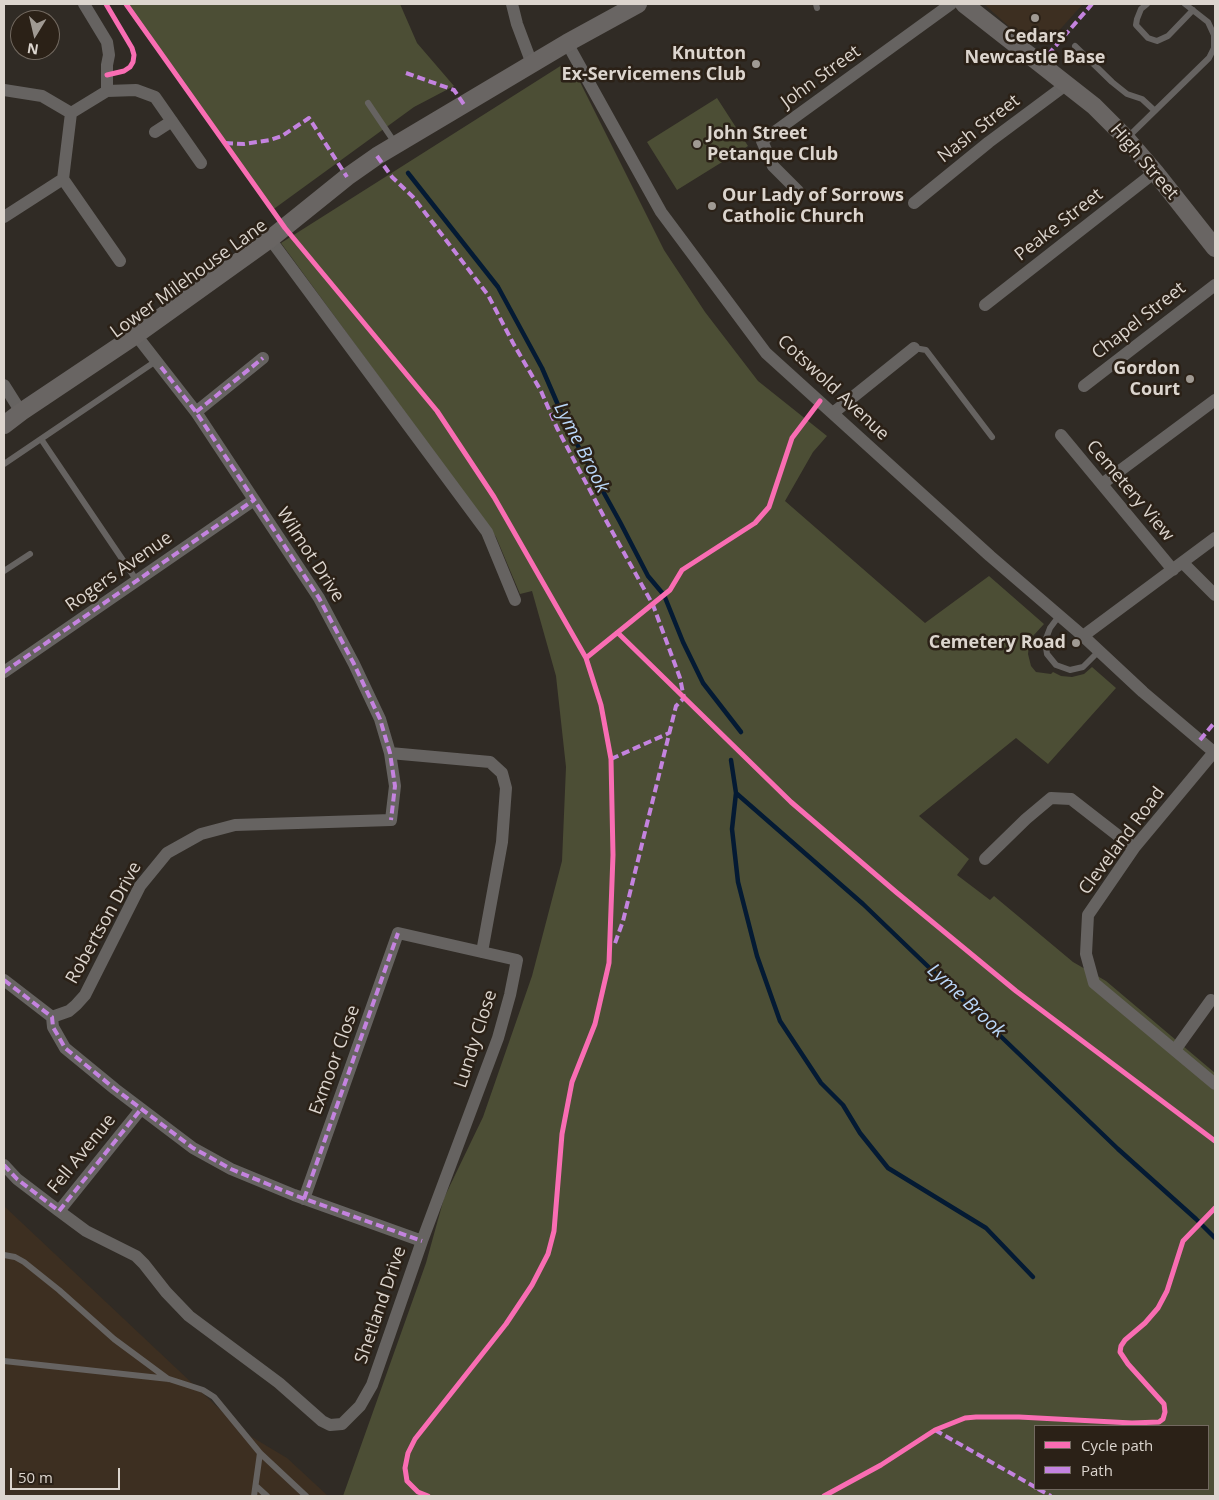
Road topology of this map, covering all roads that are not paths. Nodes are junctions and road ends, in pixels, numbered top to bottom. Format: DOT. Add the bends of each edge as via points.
graph roads {
  1 [pos="84,4"];
  2 [pos="638,4"];
  3 [pos="951,4"];
  4 [pos="964,4"];
  5 [pos="1146,4"];
  6 [pos="1185,4"];
  7 [pos="514,6"];
  8 [pos="1193,10"];
  9 [pos="567,44"];
  10 [pos="1075,46"];
  11 [pos="532,64"];
  12 [pos="1067,84"];
  13 [pos="4,90"];
  14 [pos="107,91"];
  15 [pos="368,103"];
  16 [pos="1155,111"];
  17 [pos="71,113"];
  18 [pos="172,121"];
  19 [pos="155,132"];
  20 [pos="1126,139"];
  21 [pos="396,144"];
  22 [pos="201,163"];
  23 [pos="1155,172"];
  24 [pos="62,179"];
  25 [pos="798,191"];
  26 [pos="914,203"];
  27 [pos="4,217"];
  28 [pos="270,239"];
  29 [pos="1215,248"];
  30 [pos="120,261"];
  31 [pos="1215,285"];
  32 [pos="985,305"];
  33 [pos="136,335"];
  34 [pos="914,348"];
  35 [pos="263,358"];
  36 [pos="156,362"];
  37 [pos="4,385"];
  38 [pos="1084,386"];
  39 [pos="1215,400"];
  40 [pos="21,412"];
  41 [pos="196,412"];
  42 [pos="833,413"];
  43 [pos="4,425"];
  44 [pos="1061,435"];
  45 [pos="992,438"];
  46 [pos="42,439"];
  47 [pos="4,464"];
  48 [pos="1102,484"];
  49 [pos="254,500"];
  50 [pos="1215,538"];
  51 [pos="30,554"];
  52 [pos="1178,566"];
  53 [pos="4,571"];
  54 [pos="137,582"];
  55 [pos="1215,595"];
  56 [pos="515,600"];
  57 [pos="1059,616"];
  58 [pos="1083,636"];
  59 [pos="1099,651"];
  60 [pos="4,672"];
  61 [pos="1215,752"];
  62 [pos="390,753"];
  63 [pos="391,820"];
  64 [pos="1134,848"];
  65 [pos="985,859"];
  66 [pos="398,933"];
  67 [pos="482,952"];
  68 [pos="4,980"];
  69 [pos="1213,997"];
  70 [pos="52,1017"];
  71 [pos="1175,1050"];
  72 [pos="1215,1084"];
  73 [pos="141,1109"];
  74 [pos="4,1165"];
  75 [pos="304,1199"];
  76 [pos="58,1211"];
  77 [pos="422,1241"];
  78 [pos="4,1255"];
  79 [pos="4,1361"];
  80 [pos="169,1379"];
  81 [pos="260,1453"];
  82 [pos="256,1486"];
  83 [pos="254,1496"];
  84 [pos="267,1496"];
  85 [pos="306,1496"];
  1 -- 14 [label="street" via="109,47"];
  2 -- 9 [label="main road, Lower Milehouse Lane"];
  3 -- 25 [label="street, John Street" via="762,141 773,166"];
  4 -- 12 [label="main road, High Street"];
  5 -- 8 [label="lane" via="1136,25 1148,38 1157,41 1168,36"];
  6 -- 8 [label="lane"];
  7 -- 11 [label="street"];
  8 -- 16 [label="lane" via="1208,22 1214,35 1214,48 1209,58"];
  9 -- 11 [label="main road, Lower Milehouse Lane"];
  9 -- 42 [label="street, Cotswold Avenue" via="661,212 766,353"];
  10 -- 16 [label="lane" via="1112,82 1127,94 1142,99"];
  11 -- 21 [label="main road, Lower Milehouse Lane"];
  12 -- 20 [label="main road, High Street"];
  12 -- 26 [label="street, Nash Street"];
  13 -- 17 [label="street" via="42,96"];
  14 -- 17 [label="street"];
  14 -- 18 [label="street" via="136,90 156,97"];
  15 -- 21 [label="lane"];
  16 -- 20 [label="lane"];
  17 -- 24 [label="street"];
  18 -- 19 [label="street"];
  18 -- 22 [label="street"];
  20 -- 23 [label="main road, High Street"];
  21 -- 28 [label="main road, Lower Milehouse Lane" via="347,177"];
  23 -- 29 [label="main road, High Street"];
  23 -- 32 [label="street, Peake Street"];
  24 -- 27 [label="street"];
  24 -- 30 [label="street"];
  28 -- 33 [label="main road, Lower Milehouse Lane"];
  28 -- 56 [label="street" via="487,532"];
  31 -- 38 [label="street, Chapel Street"];
  33 -- 36 [label="street, Wilmot Drive"];
  33 -- 40 [label="main road, Lower Milehouse Lane"];
  34 -- 42 [label="street"];
  34 -- 45 [label="lane" via="926,350"];
  35 -- 41 [label="street"];
  36 -- 41 [label="street, Wilmot Drive"];
  36 -- 46 [label="lane"];
  37 -- 40 [label="street"];
  39 -- 48 [label="street"];
  40 -- 43 [label="main road, Lower Milehouse Lane"];
  41 -- 49 [label="street, Wilmot Drive"];
  42 -- 57 [label="street, Cotswold Avenue"];
  44 -- 48 [label="street, Cemetery View"];
  46 -- 47 [label="lane"];
  46 -- 54 [label="lane"];
  48 -- 52 [label="street, Cemetery View"];
  49 -- 54 [label="street, Rogers Avenue"];
  49 -- 62 [label="street, Wilmot Drive" via="324,606 380,718"];
  50 -- 52 [label="street"];
  51 -- 53 [label="lane"];
  52 -- 55 [label="street, Cemetery View"];
  52 -- 58 [label="street"];
  54 -- 60 [label="street, Rogers Avenue"];
  57 -- 58 [label="street, Cotswold Avenue"];
  57 -- 59 [label="lane" via="1046,641 1047,654 1056,666 1070,670 1083,667"];
  58 -- 59 [label="street, Cotswold Avenue"];
  59 -- 61 [label="street, Cotswold Avenue"];
  61 -- 64 [label="street, Cleveland Road"];
  62 -- 63 [label="street, Wilmot Drive" via="394,786"];
  62 -- 67 [label="street" via="490,762 502,773 506,788 502,842"];
  63 -- 70 [label="street, Robertson Drive" via="235,825 201,834 167,852 140,886 85,995 69,1011"];
  64 -- 65 [label="street" via="1072,799 1051,798"];
  64 -- 71 [label="street, Cleveland Road" via="1088,915 1086,954 1094,983"];
  66 -- 67 [label="street, Lundy Close"];
  66 -- 75 [label="street, Exmoor Close"];
  67 -- 77 [label="street, Lundy Close" via="517,960 510,996 498,1038"];
  68 -- 70 [label="street"];
  69 -- 71 [label="street"];
  70 -- 73 [label="street, Shetland Drive" via="53,1027 66,1048"];
  71 -- 72 [label="street, Cleveland Road"];
  73 -- 75 [label="street, Shetland Drive" via="193,1148 231,1169"];
  73 -- 76 [label="street, Fell Avenue"];
  74 -- 76 [label="street, Fell Avenue"];
  75 -- 77 [label="street, Shetland Drive"];
  76 -- 77 [label="street, Shetland Drive" via="86,1231 136,1256 189,1316 279,1383 322,1421 335,1425 342,1424 352,1415 369,1390"];
  78 -- 80 [label="lane" via="24,1262 114,1339"];
  79 -- 80 [label="lane"];
  80 -- 81 [label="lane" via="214,1397"];
  81 -- 82 [label="lane"];
  81 -- 85 [label="lane"];
  82 -- 83 [label="lane"];
  82 -- 84 [label="lane"];
}
